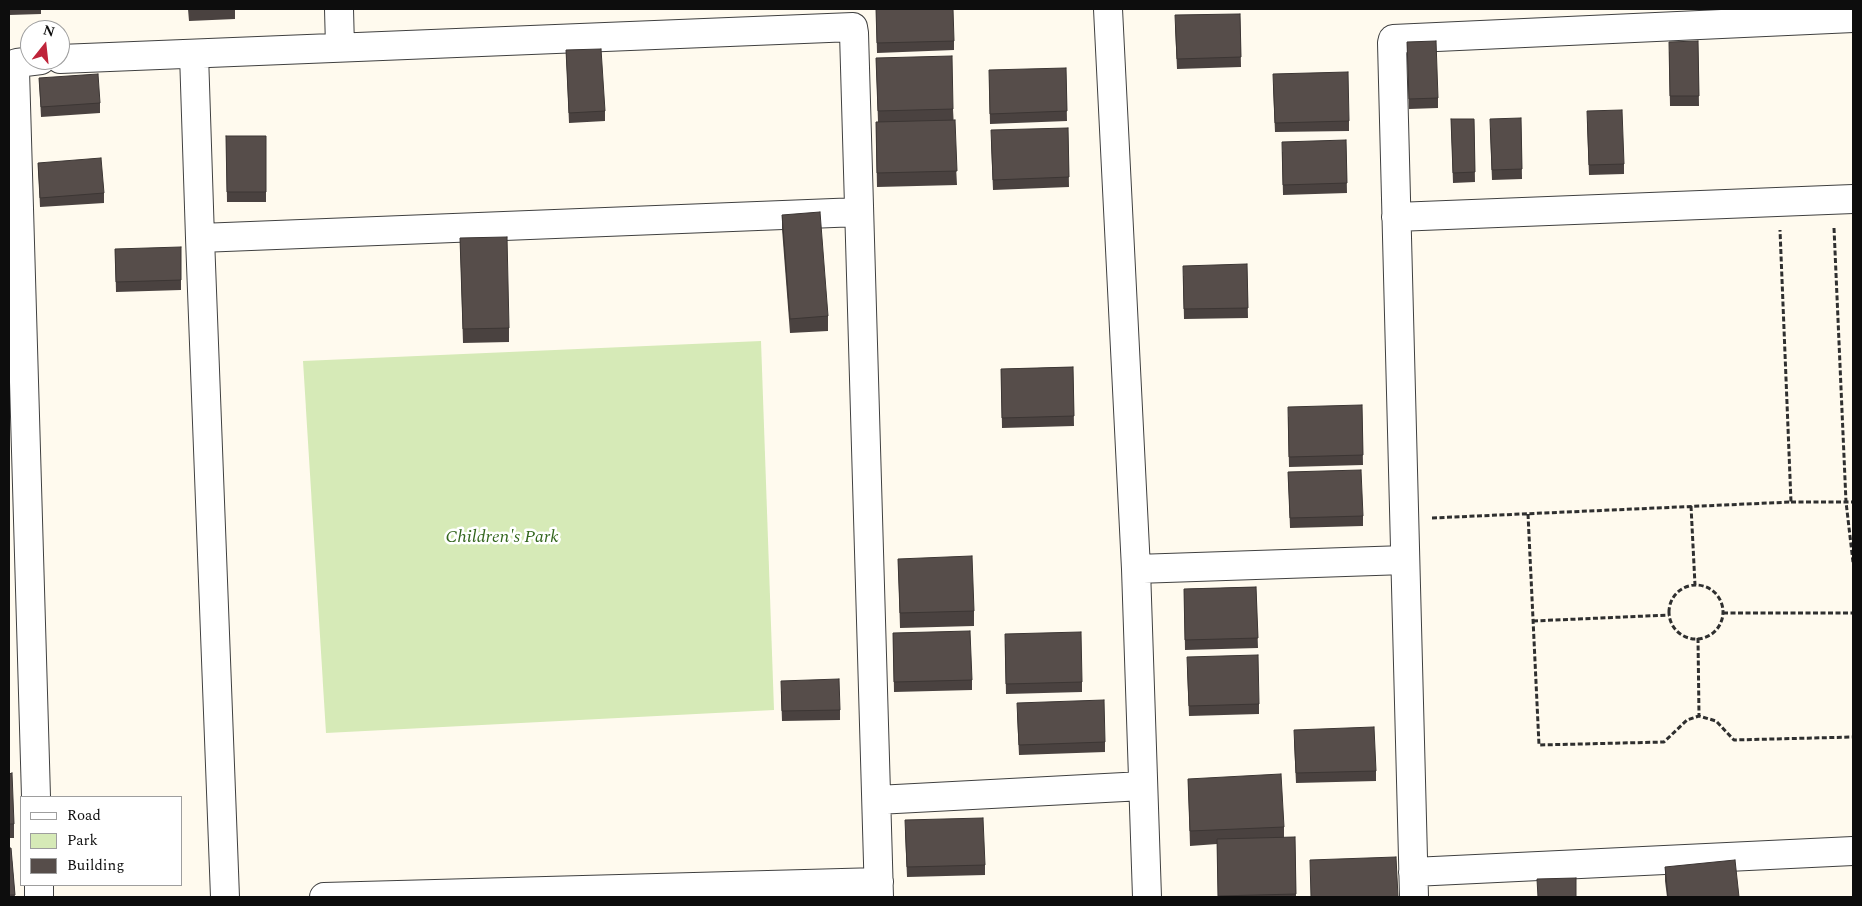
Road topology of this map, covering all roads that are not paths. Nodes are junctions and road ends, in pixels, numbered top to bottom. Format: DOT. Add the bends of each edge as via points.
graph roads {
  1 [pos="339,9"];
  2 [pos="1108,9"];
  3 [pos="1807,14"];
  4 [pos="1853,18"];
  5 [pos="340,47"];
  6 [pos="194,54"];
  7 [pos="70,59"];
  8 [pos="20,62"];
  9 [pos="1843,200"];
  10 [pos="860,212"];
  11 [pos="1396,217"];
  12 [pos="200,238"];
  13 [pos="18,516"];
  14 [pos="1405,560"];
  15 [pos="1136,569"];
  16 [pos="1143,786"];
  17 [pos="36,796"];
  18 [pos="877,800"];
  19 [pos="1853,852"];
  20 [pos="1414,885"];
  21 [pos="879,890"];
  22 [pos="225,897"];
  23 [pos="324,897"];
  24 [pos="1147,897"];
  1 -- 5 [label="street"];
  2 -- 15 [label="street"];
  3 -- 4 [label="street"];
  3 -- 11 [label="street" via="1393,39"];
  5 -- 6 [label="street"];
  5 -- 10 [label="street" via="853,26"];
  6 -- 7 [label="street"];
  6 -- 12 [label="street"];
  8 -- 13 [label="street" via="16,62 15,70"];
  9 -- 11 [label="street"];
  10 -- 12 [label="street"];
  10 -- 18 [label="street"];
  11 -- 14 [label="street"];
  12 -- 22 [label="street"];
  13 -- 17 [label="street"];
  14 -- 15 [label="street"];
  14 -- 20 [label="street"];
  15 -- 16 [label="street"];
  16 -- 18 [label="street"];
  16 -- 24 [label="street"];
  18 -- 21 [label="street"];
  19 -- 20 [label="street"];
  21 -- 23 [label="street"];
}
